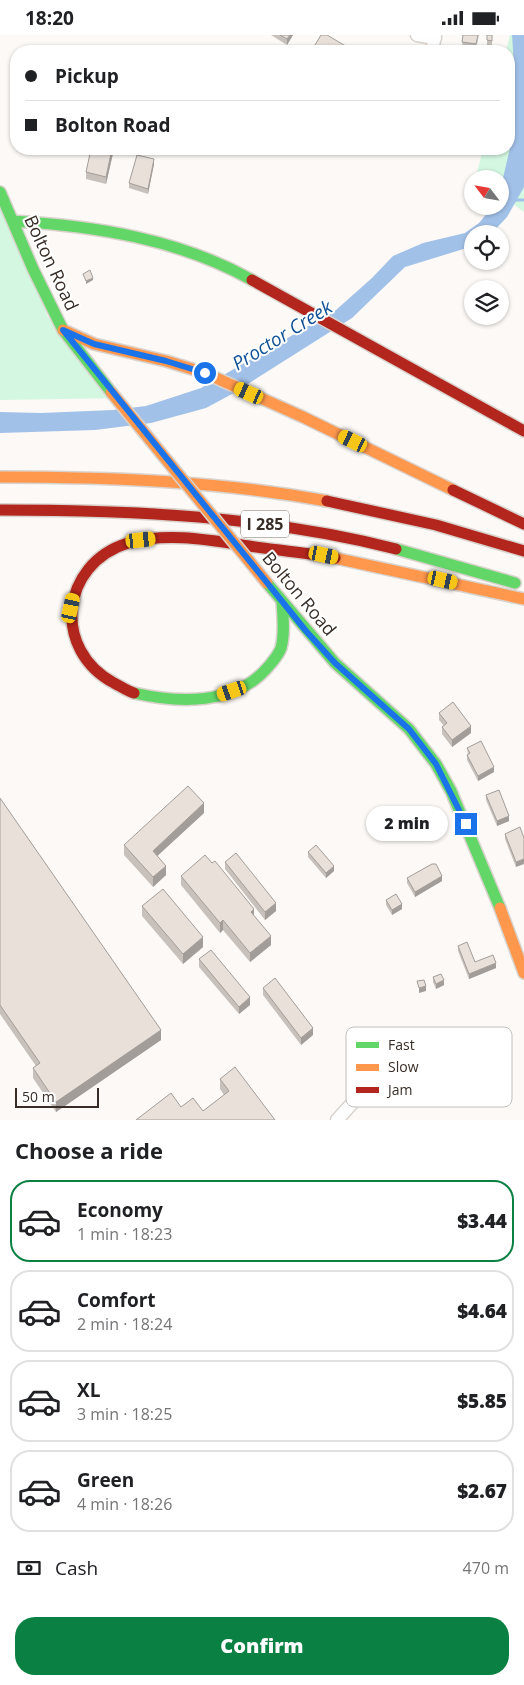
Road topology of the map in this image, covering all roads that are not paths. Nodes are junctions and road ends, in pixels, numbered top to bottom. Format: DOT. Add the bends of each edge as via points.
graph roads {
  1 [pos="417,35"];
  2 [pos="435,36"];
  3 [pos="0,192"];
  4 [pos="13,221"];
  5 [pos="63,330"];
  6 [pos="524,431"];
  7 [pos="0,477"];
  8 [pos="0,509"];
  9 [pos="524,524"];
  10 [pos="524,551"];
  11 [pos="524,585"];
  12 [pos="524,599"];
  13 [pos="282,602"];
  14 [pos="524,973"];
  15 [pos="349,1107"];
  16 [pos="337,1120"];
  1 -- 2 [label="street"];
  3 -- 4 [label="main road, Bolton Road"];
  4 -- 5 [label="main road, Bolton Road"];
  4 -- 6 [label="main road" via="108,229 195,253 238,272"];
  5 -- 9 [label="main road" via="94,344 205,373"];
  5 -- 13 [label="main road, Bolton Road, bridge"];
  7 -- 10 [label="main road, I 285" via="163,480 267,491 377,511"];
  8 -- 11 [label="main road, I 285" via="110,509 267,525 373,543"];
  12 -- 13 [label="main road" via="324,555 164,537 123,544 89,566 74,593 71,623 79,652 87,664 113,685 149,697 192,700 232,691 266,671 281,646 284,631"];
  13 -- 14 [label="main road, Bolton Road" via="335,663 409,729 436,764 487,874"];
  15 -- 16 [label="street"];
}
